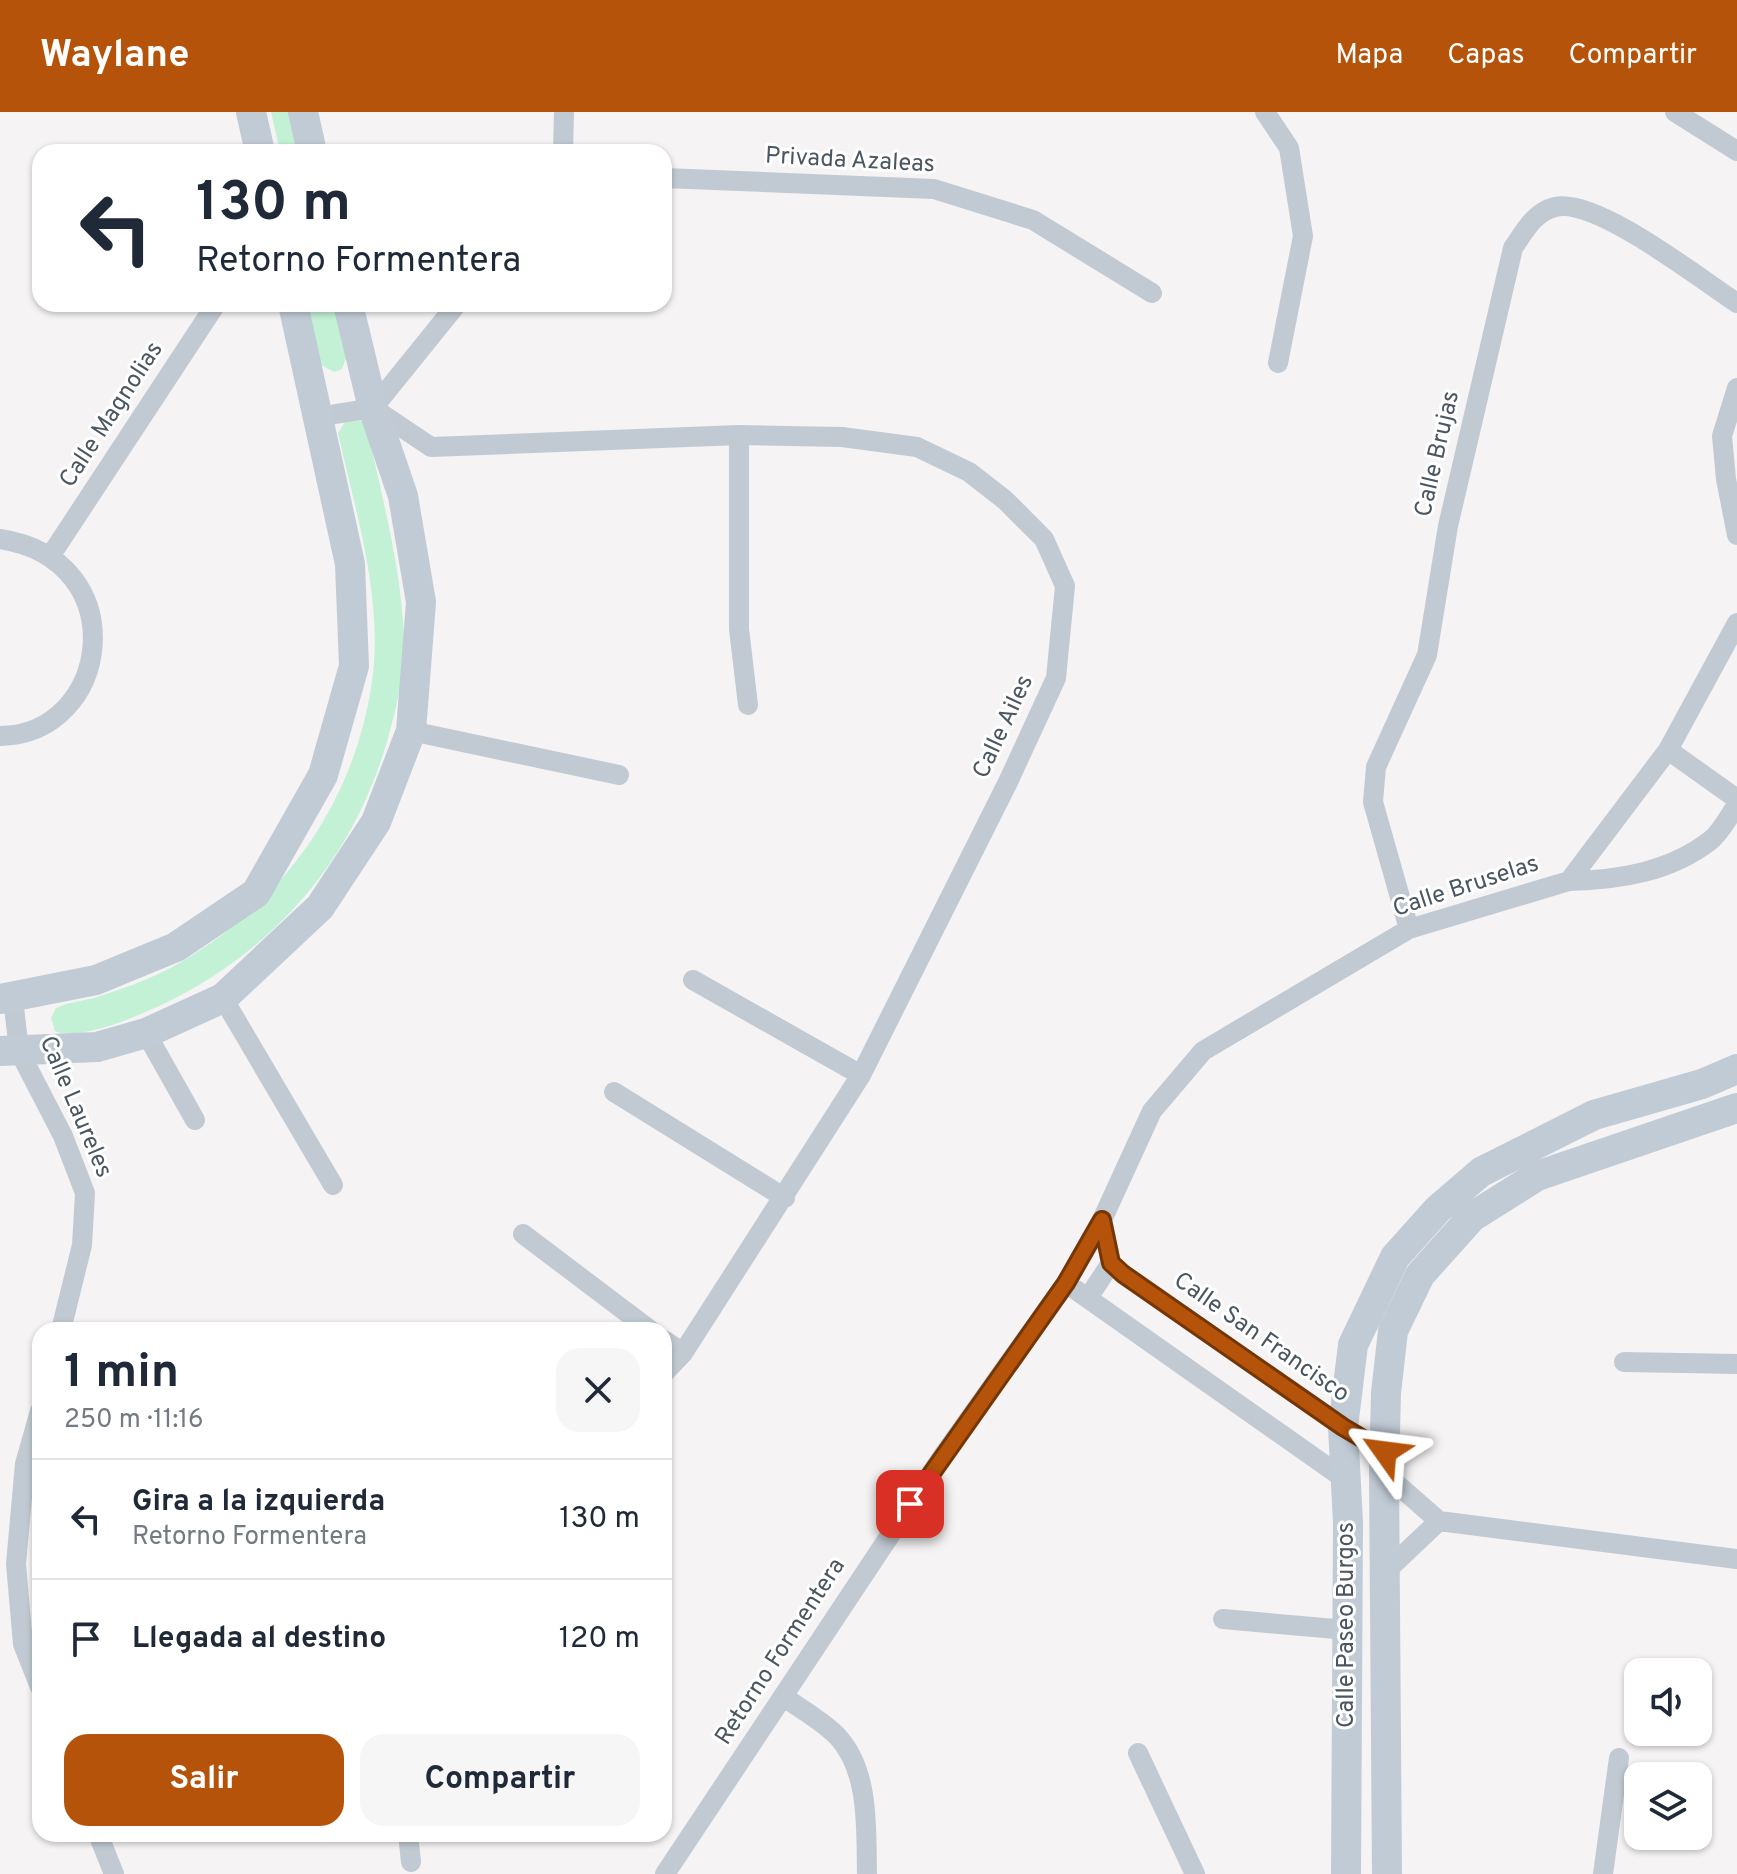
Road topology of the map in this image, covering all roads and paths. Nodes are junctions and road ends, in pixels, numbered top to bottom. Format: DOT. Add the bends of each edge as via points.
graph roads {
  1 [pos="251,112"];
  2 [pos="303,112"];
  3 [pos="564,112"];
  4 [pos="1265,112"];
  5 [pos="1675,112"];
  6 [pos="258,144"];
  7 [pos="310,144"];
  8 [pos="563,144"];
  9 [pos="1737,151"];
  10 [pos="672,178"];
  11 [pos="1152,293"];
  12 [pos="1737,303"];
  13 [pos="211,312"];
  14 [pos="295,312"];
  15 [pos="350,312"];
  16 [pos="451,312"];
  17 [pos="1278,363"];
  18 [pos="1737,388"];
  19 [pos="373,408"];
  20 [pos="317,417"];
  21 [pos="739,435"];
  22 [pos="1737,535"];
  23 [pos="0,539"];
  24 [pos="51,555"];
  25 [pos="1737,623"];
  26 [pos="748,705"];
  27 [pos="411,731"];
  28 [pos="0,736"];
  29 [pos="1668,750"];
  30 [pos="619,775"];
  31 [pos="1737,799"];
  32 [pos="1737,805"];
  33 [pos="1569,881"];
  34 [pos="1409,929"];
  35 [pos="693,980"];
  36 [pos="223,998"];
  37 [pos="6,999"];
  38 [pos="146,1033"];
  39 [pos="10,1051"];
  40 [pos="1737,1069"];
  41 [pos="861,1075"];
  42 [pos="614,1092"];
  43 [pos="1737,1108"];
  44 [pos="195,1120"];
  45 [pos="333,1185"];
  46 [pos="785,1198"];
  47 [pos="1102,1220"];
  48 [pos="523,1234"];
  49 [pos="1111,1263"];
  50 [pos="1066,1283"];
  51 [pos="1088,1298"];
  52 [pos="63,1322"];
  53 [pos="639,1322"];
  54 [pos="672,1345"];
  55 [pos="683,1353"];
  56 [pos="1624,1362"];
  57 [pos="1737,1364"];
  58 [pos="672,1365"];
  59 [pos="1343,1427"];
  60 [pos="32,1439"];
  61 [pos="1384,1462"];
  62 [pos="1346,1480"];
  63 [pos="1384,1521"];
  64 [pos="1439,1521"];
  65 [pos="1348,1523"];
  66 [pos="1737,1559"];
  67 [pos="1384,1573"];
  68 [pos="1223,1619"];
  69 [pos="1347,1630"];
  70 [pos="32,1667"];
  71 [pos="783,1696"];
  72 [pos="1138,1753"];
  73 [pos="1619,1758"];
  74 [pos="101,1842"];
  75 [pos="409,1842"];
  76 [pos="411,1862"];
  77 [pos="114,1874"];
  78 [pos="665,1874"];
  79 [pos="867,1874"];
  80 [pos="1195,1874"];
  81 [pos="1346,1874"];
  82 [pos="1387,1874"];
  83 [pos="1603,1874"];
  1 -- 6 [label="street"];
  2 -- 7 [label="street"];
  3 -- 8 [label="street"];
  4 -- 17 [label="street" via="1289,148 1303,236"];
  5 -- 9 [label="street"];
  10 -- 11 [label="street, Privada Azaleas" via="934,189 1033,220"];
  12 -- 34 [label="street, Calle Brujas" via="1610,219 1577,206 1536,215 1513,248 1448,526 1427,655 1376,767 1373,802"];
  13 -- 24 [label="street, Calle Magnolias"];
  14 -- 20 [label="street"];
  15 -- 19 [label="street"];
  16 -- 19 [label="street"];
  18 -- 22 [label="street" via="1722,436"];
  19 -- 20 [label="street"];
  19 -- 21 [label="street, Calle Ailes" via="431,447"];
  19 -- 27 [label="street" via="403,496 421,602"];
  20 -- 37 [label="street" via="350,564 354,666 323,775 256,893 176,947 96,980"];
  21 -- 26 [label="street" via="739,629"];
  21 -- 41 [label="street, Calle Ailes" via="842,437 917,447 969,472 1005,500 1044,539 1065,586 1056,678"];
  23 -- 24 [label="street"];
  24 -- 28 [label="street" via="73,575 87,601 94,630 92,659 81,687 62,710 38,727"];
  25 -- 29 [label="street, Calle Bruselas"];
  27 -- 30 [label="street"];
  27 -- 36 [label="street" via="376,822 320,907"];
  29 -- 31 [label="street"];
  29 -- 33 [label="street, Calle Bruselas"];
  32 -- 33 [label="street" via="1713,838 1678,861 1615,880"];
  33 -- 34 [label="street, Calle Bruselas"];
  34 -- 47 [label="street, Calle Bruselas" via="1203,1051 1152,1111"];
  35 -- 41 [label="street"];
  36 -- 38 [label="street"];
  36 -- 45 [label="street"];
  37 -- 39 [label="street, Calle Laureles"];
  38 -- 39 [label="street" via="97,1047"];
  38 -- 44 [label="street"];
  39 -- 52 [label="street, Calle Laureles" via="63,1136 85,1193 82,1245"];
  40 -- 59 [label="street, Calle Paseo Burgos" via="1594,1115 1481,1172 1438,1209 1395,1257 1353,1345"];
  41 -- 46 [label="street, Calle Ailes"];
  42 -- 46 [label="street"];
  43 -- 61 [label="street, Calle Paseo Burgos" via="1537,1176 1472,1217 1420,1275 1393,1331"];
  46 -- 55 [label="street, Calle Ailes"];
  47 -- 49 [label="street"];
  47 -- 50 [label="street, Retorno Formentera"];
  48 -- 53 [label="street"];
  49 -- 51 [label="street"];
  49 -- 59 [label="street, Calle San Francisco"];
  50 -- 51 [label="street"];
  50 -- 71 [label="street, Retorno Formentera"];
  51 -- 62 [label="street"];
  54 -- 55 [label="street"];
  55 -- 58 [label="street, Calle Ailes"];
  56 -- 57 [label="street"];
  59 -- 61 [label="street, Calle San Francisco"];
  59 -- 62 [label="street, Calle Paseo Burgos"];
  60 -- 70 [label="street" via="16,1564 23,1644"];
  61 -- 63 [label="street, Calle Paseo Burgos"];
  61 -- 64 [label="street, Calle San Francisco"];
  62 -- 65 [label="street, Calle Paseo Burgos"];
  63 -- 65 [label="street"];
  63 -- 67 [label="street, Calle Paseo Burgos"];
  64 -- 66 [label="street"];
  64 -- 67 [label="street"];
  65 -- 69 [label="street, Calle Paseo Burgos"];
  67 -- 82 [label="street, Calle Paseo Burgos"];
  68 -- 69 [label="street"];
  69 -- 81 [label="street, Calle Paseo Burgos"];
  71 -- 78 [label="street, Retorno Formentera"];
  71 -- 79 [label="street" via="838,1738 854,1765 865,1806"];
  72 -- 80 [label="street"];
  73 -- 83 [label="street"];
  74 -- 77 [label="street"];
  75 -- 76 [label="street"];
}
